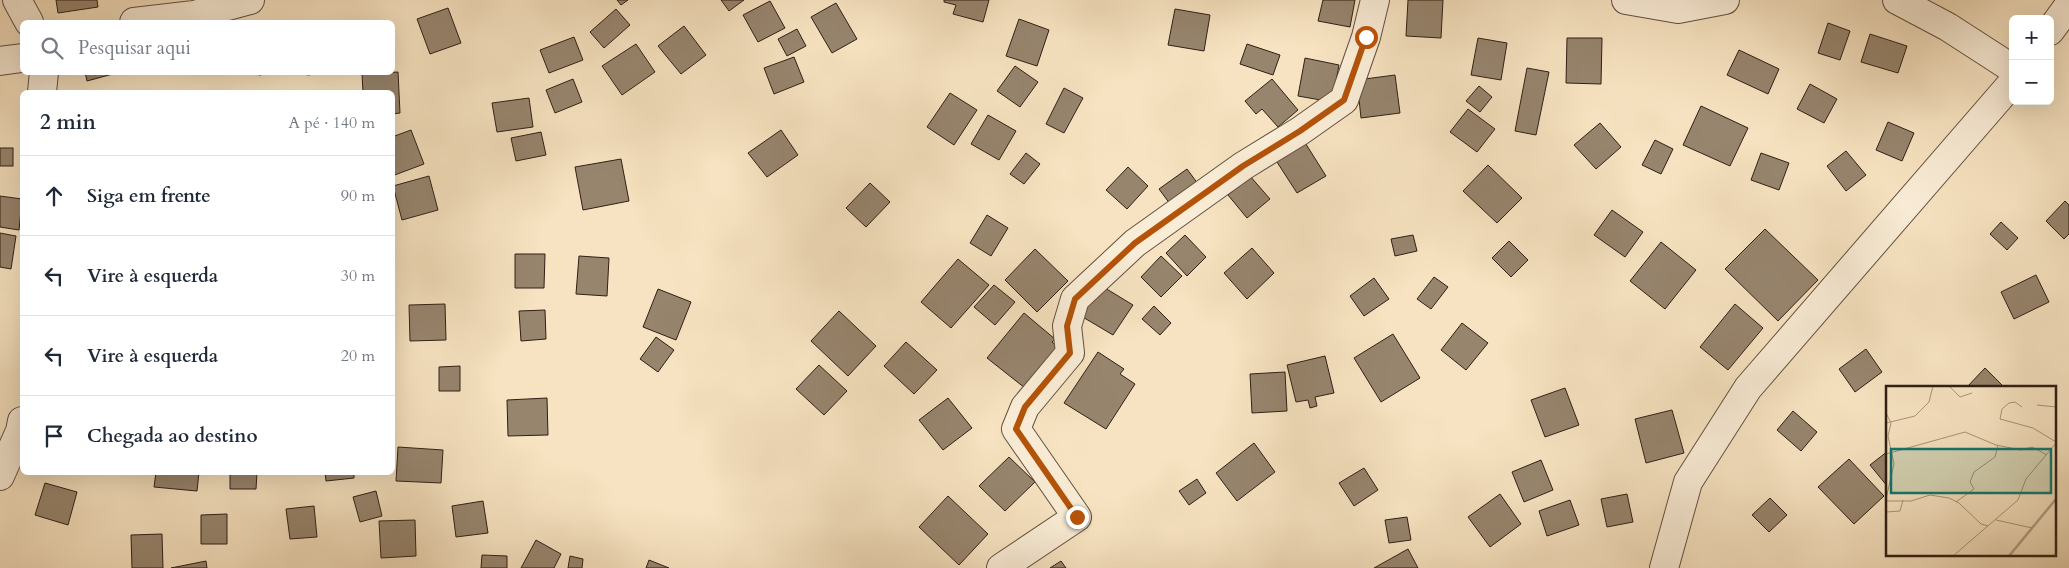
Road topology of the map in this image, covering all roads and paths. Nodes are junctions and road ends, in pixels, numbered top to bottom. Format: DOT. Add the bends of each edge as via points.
graph roads {
  1 [pos="17,0"];
  2 [pos="250,0"];
  3 [pos="1375,0"];
  4 [pos="1626,0"];
  5 [pos="1725,0"];
  6 [pos="1897,0"];
  7 [pos="2069,5"];
  8 [pos="28,20"];
  9 [pos="151,20"];
  10 [pos="2054,26"];
  11 [pos="20,58"];
  12 [pos="0,61"];
  13 [pos="2009,66"];
  14 [pos="44,75"];
  15 [pos="2009,87"];
  16 [pos="42,90"];
  17 [pos="20,431"];
  18 [pos="0,476"];
  19 [pos="1001,568"];
  20 [pos="1664,568"];
  1 -- 8 [label="street"];
  2 -- 9 [label="street" via="194,15"];
  3 -- 19 [label="street" via="1344,100 1243,166 1135,243 1075,299 1067,326 1070,353 1025,407 1016,429 1077,517"];
  4 -- 5 [label="street" via="1678,9"];
  6 -- 13 [label="street" via="1948,27"];
  7 -- 10 [label="street"];
  11 -- 12 [label="street"];
  14 -- 16 [label="street"];
  15 -- 20 [label="street" via="1748,388 1688,482"];
  17 -- 18 [label="street"];
}
